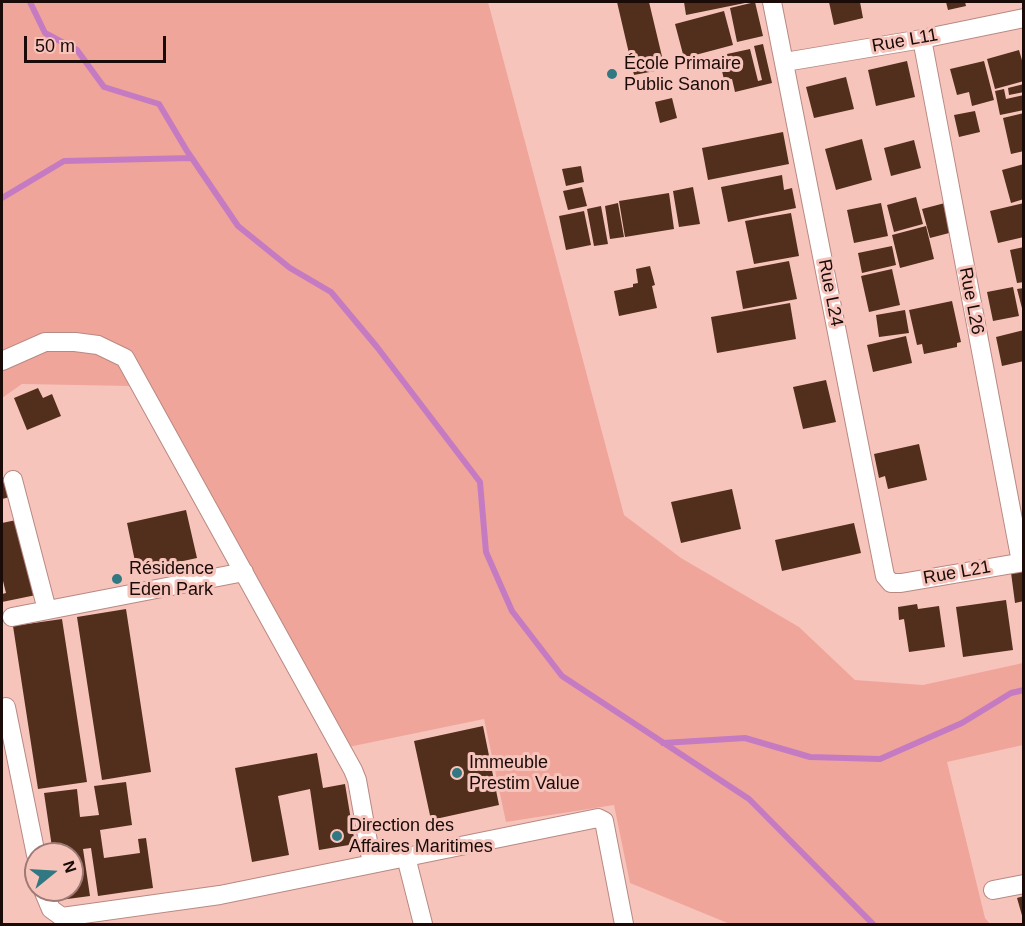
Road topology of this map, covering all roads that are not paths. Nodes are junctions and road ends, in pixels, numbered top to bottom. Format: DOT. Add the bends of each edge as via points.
graph roads {
  1 [pos="772,2"];
  2 [pos="1023,18"];
  3 [pos="922,39"];
  4 [pos="785,62"];
  5 [pos="2,361"];
  6 [pos="13,480"];
  7 [pos="1022,562"];
  8 [pos="244,572"];
  9 [pos="891,583"];
  10 [pos="46,610"];
  11 [pos="12,617"];
  12 [pos="6,707"];
  13 [pos="33,842"];
  14 [pos="406,857"];
  15 [pos="372,864"];
  16 [pos="1023,884"];
  17 [pos="993,890"];
  18 [pos="48,902"];
  19 [pos="423,924"];
  20 [pos="624,924"];
  1 -- 4 [label="street, Rue L24"];
  2 -- 3 [label="street, Rue L11"];
  3 -- 4 [label="street, Rue L11"];
  3 -- 7 [label="street, Rue L26"];
  4 -- 9 [label="street, Rue L24" via="885,576"];
  5 -- 8 [label="street" via="45,342 98,345 125,358"];
  6 -- 10 [label="street"];
  7 -- 9 [label="street, Rue L21"];
  8 -- 10 [label="street"];
  8 -- 15 [label="street" via="353,770"];
  10 -- 11 [label="street"];
  12 -- 13 [label="street"];
  14 -- 15 [label="street"];
  14 -- 19 [label="street"];
  14 -- 20 [label="street" via="601,818"];
  15 -- 18 [label="street" via="220,895 62,917"];
  16 -- 17 [label="street"];
}
